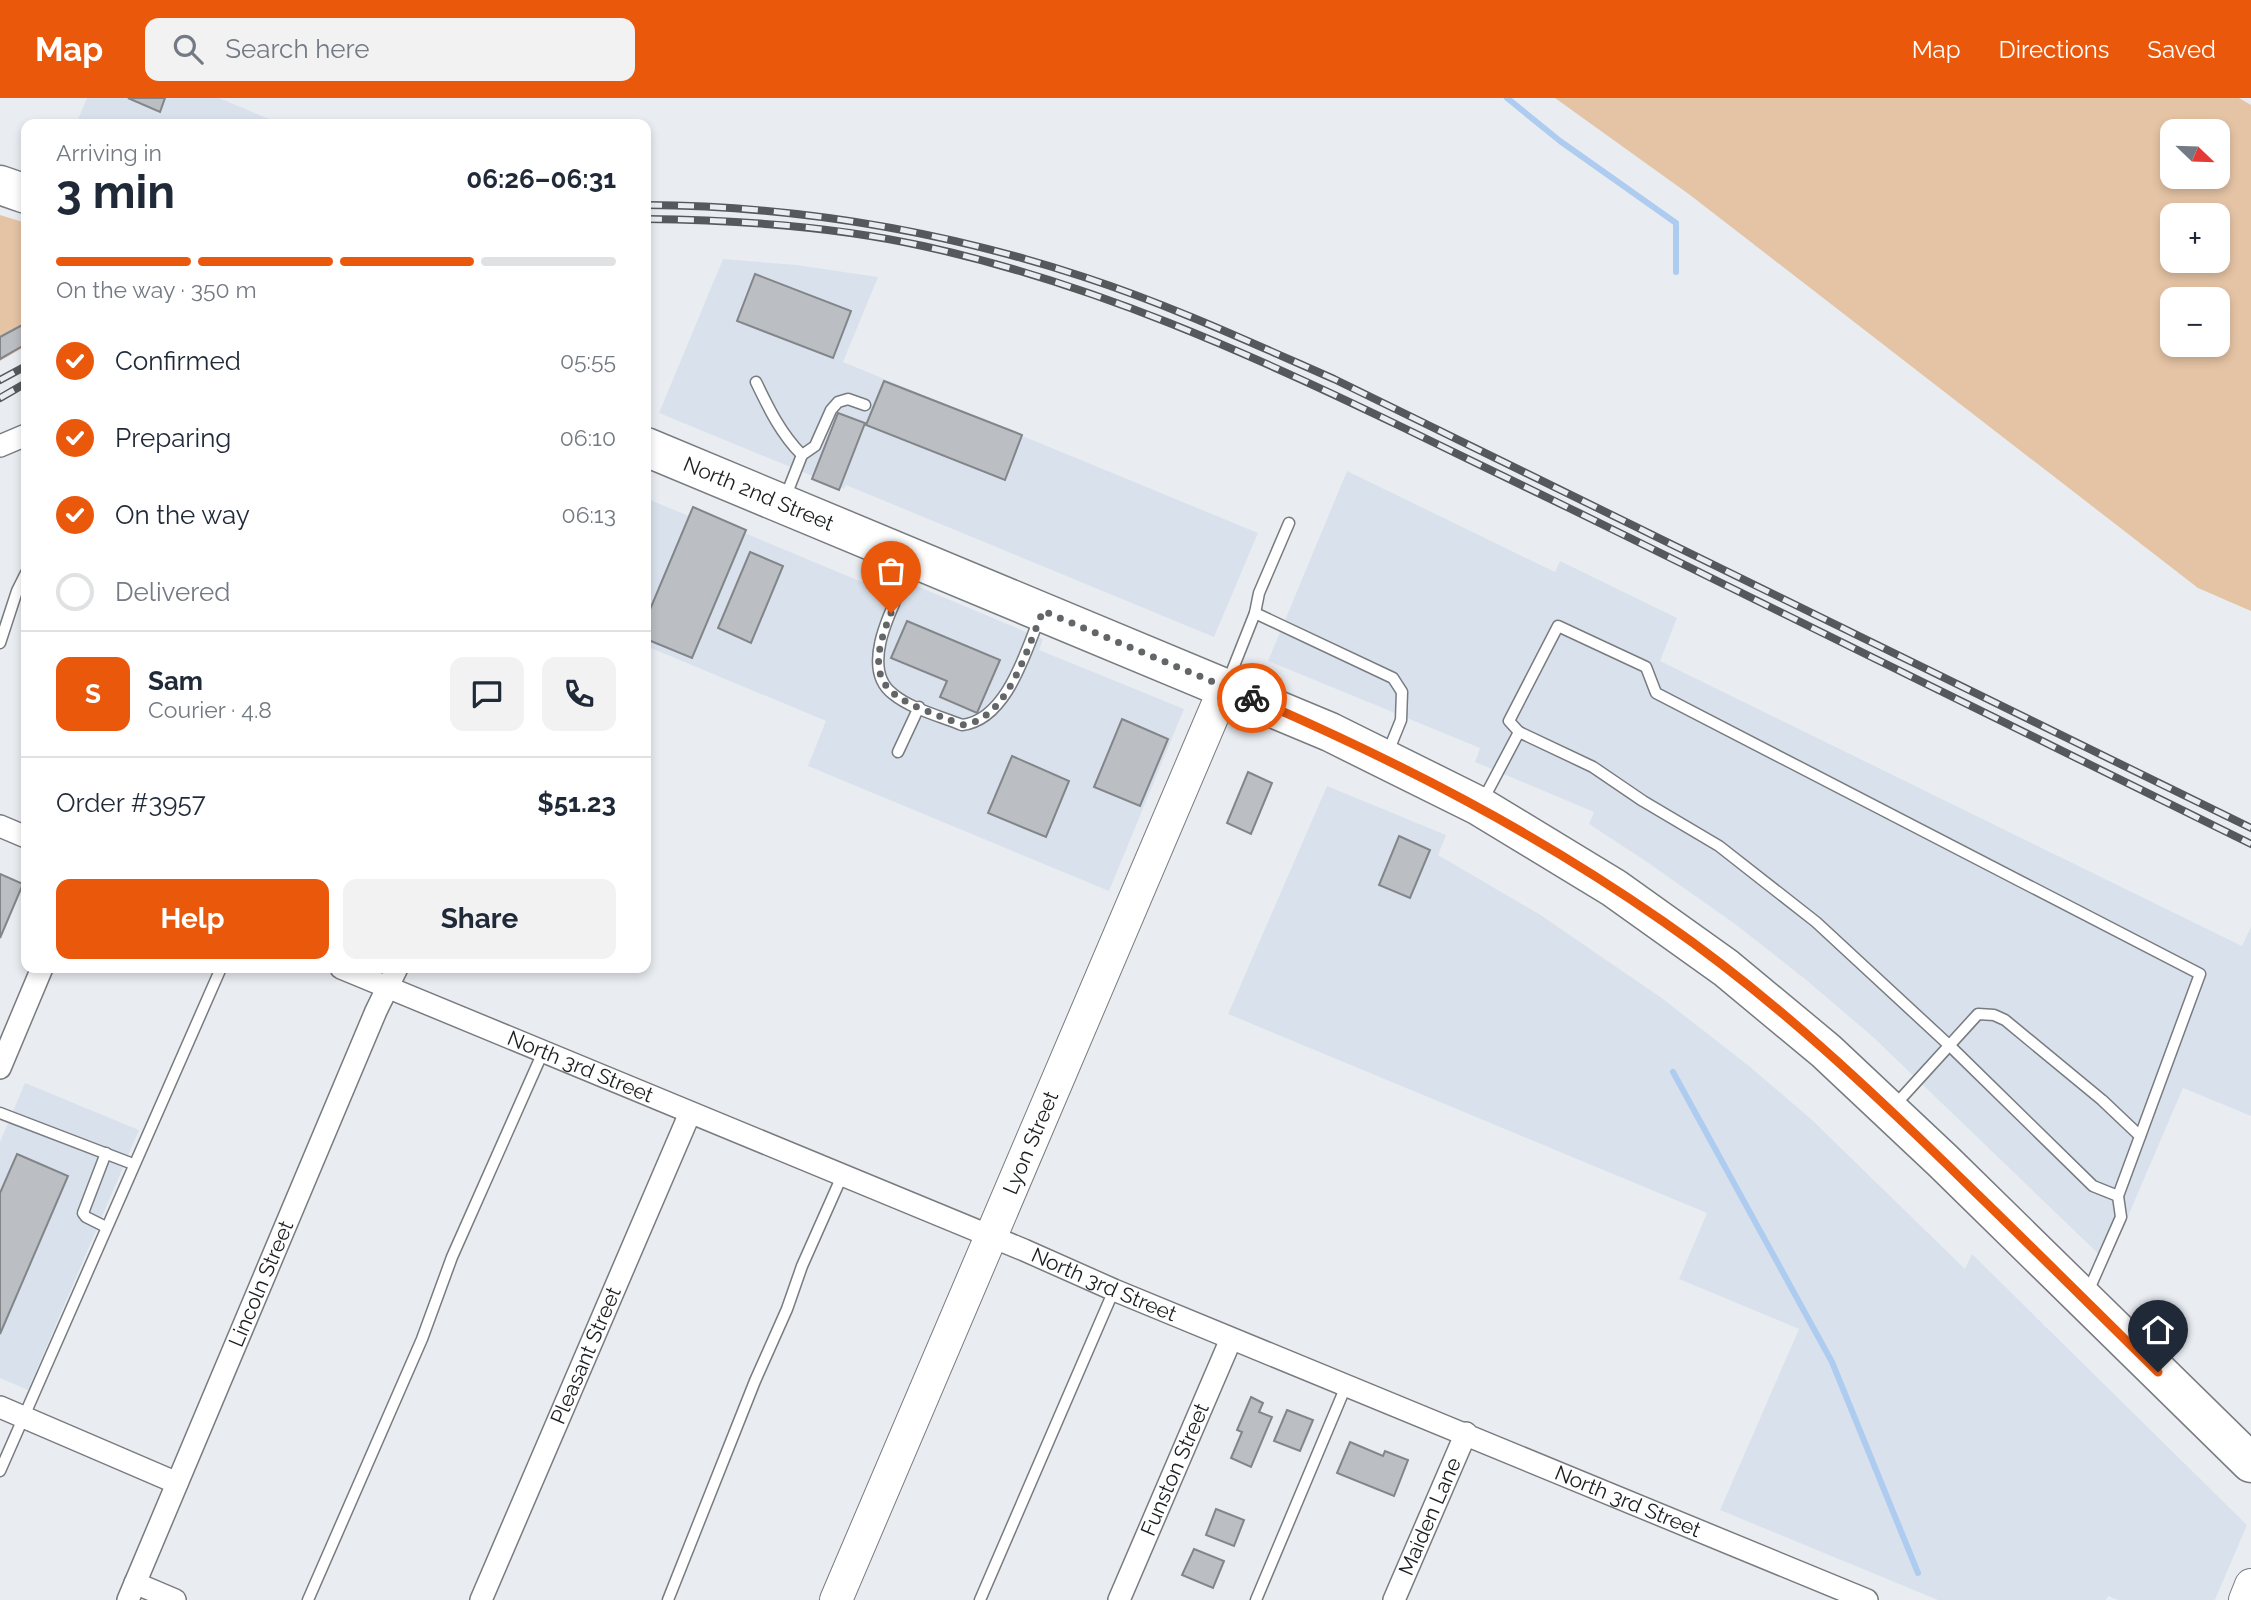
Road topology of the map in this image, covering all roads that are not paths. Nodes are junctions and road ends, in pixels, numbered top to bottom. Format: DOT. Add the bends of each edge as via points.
graph roads {
  1 [pos="0,185"];
  2 [pos="21,192"];
  3 [pos="756,382"];
  4 [pos="865,405"];
  5 [pos="21,437"];
  6 [pos="0,446"];
  7 [pos="651,449"];
  8 [pos="802,455"];
  9 [pos="782,504"];
  10 [pos="1289,523"];
  11 [pos="914,559"];
  12 [pos="21,583"];
  13 [pos="1043,611"];
  14 [pos="1255,613"];
  15 [pos="0,643"];
  16 [pos="1225,687"];
  17 [pos="919,707"];
  18 [pos="1520,732"];
  19 [pos="898,752"];
  20 [pos="1385,758"];
  21 [pos="1479,806"];
  22 [pos="0,826"];
  23 [pos="21,835"];
  24 [pos="40,973"];
  25 [pos="219,973"];
  26 [pos="353,973"];
  27 [pos="395,973"];
  28 [pos="388,987"];
  29 [pos="1950,1046"];
  30 [pos="543,1052"];
  31 [pos="0,1068"];
  32 [pos="1890,1110"];
  33 [pos="0,1113"];
  34 [pos="690,1113"];
  35 [pos="2140,1136"];
  36 [pos="106,1153"];
  37 [pos="133,1164"];
  38 [pos="842,1176"];
  39 [pos="2118,1196"];
  40 [pos="106,1227"];
  41 [pos="991,1237"];
  42 [pos="1114,1290"];
  43 [pos="2084,1300"];
  44 [pos="1231,1339"];
  45 [pos="1346,1386"];
  46 [pos="0,1407"];
  47 [pos="23,1417"];
  48 [pos="1466,1433"];
  49 [pos="2251,1463"];
  50 [pos="0,1471"];
  51 [pos="177,1483"];
  52 [pos="2251,1585"];
  53 [pos="131,1592"];
  54 [pos="175,1600"];
  55 [pos="308,1600"];
  56 [pos="481,1600"];
  57 [pos="668,1600"];
  58 [pos="836,1600"];
  59 [pos="979,1600"];
  60 [pos="1119,1600"];
  61 [pos="1256,1600"];
  62 [pos="1395,1600"];
  63 [pos="1867,1600"];
  64 [pos="2245,1600"];
  1 -- 2 [label="highway"];
  3 -- 8 [label="lane" via="773,417"];
  4 -- 8 [label="lane" via="848,399 838,402 814,446"];
  5 -- 6 [label="street"];
  7 -- 9 [label="highway, North 2nd Street"];
  8 -- 9 [label="lane"];
  9 -- 11 [label="highway, North 2nd Street"];
  10 -- 14 [label="lane"];
  11 -- 13 [label="highway, North 2nd Street"];
  11 -- 17 [label="lane" via="882,636 878,669 889,692"];
  12 -- 15 [label="lane"];
  13 -- 16 [label="highway, North 2nd Street"];
  13 -- 17 [label="lane" via="1012,682 984,718 962,725"];
  14 -- 16 [label="lane"];
  14 -- 20 [label="lane" via="1394,678 1402,692 1401,720"];
  16 -- 20 [label="highway, North 2nd Street"];
  16 -- 41 [label="street, Lyon Street"];
  17 -- 19 [label="lane"];
  18 -- 21 [label="lane"];
  18 -- 29 [label="lane" via="1592,766 1718,846 1816,922"];
  18 -- 35 [label="lane" via="1509,722 1558,626 1646,667 1656,693 2200,974"];
  20 -- 21 [label="highway, North 2nd Street"];
  21 -- 32 [label="highway, North 2nd Street" via="1665,923 1767,1001"];
  22 -- 23 [label="street"];
  24 -- 31 [label="street"];
  25 -- 37 [label="lane"];
  26 -- 28 [label="street, North 3rd Street"];
  27 -- 28 [label="street, Lincoln Street"];
  28 -- 30 [label="street, North 3rd Street"];
  28 -- 51 [label="street, Lincoln Street"];
  29 -- 32 [label="lane"];
  29 -- 35 [label="lane" via="1978,1014 2006,1020"];
  29 -- 39 [label="lane" via="2093,1185"];
  30 -- 34 [label="street, North 3rd Street"];
  30 -- 55 [label="lane"];
  32 -- 43 [label="highway, North 2nd Street"];
  33 -- 36 [label="lane"];
  34 -- 38 [label="street, North 3rd Street"];
  34 -- 56 [label="street, Pleasant Street"];
  35 -- 39 [label="lane"];
  36 -- 37 [label="lane"];
  36 -- 40 [label="lane" via="83,1213"];
  37 -- 40 [label="lane"];
  38 -- 41 [label="street, North 3rd Street"];
  38 -- 57 [label="lane"];
  39 -- 43 [label="lane" via="2121,1217"];
  40 -- 47 [label="lane"];
  41 -- 42 [label="street, North 3rd Street"];
  41 -- 58 [label="street, Lyon Street"];
  42 -- 44 [label="street, North 3rd Street"];
  42 -- 59 [label="lane"];
  43 -- 49 [label="highway, North 2nd Street"];
  44 -- 45 [label="street, North 3rd Street"];
  44 -- 60 [label="street, Funston Street"];
  45 -- 48 [label="street, North 3rd Street"];
  45 -- 61 [label="lane"];
  46 -- 47 [label="street"];
  47 -- 50 [label="lane"];
  47 -- 51 [label="street"];
  48 -- 62 [label="street, Maiden Lane"];
  48 -- 63 [label="street, North 3rd Street"];
  51 -- 53 [label="street, Lincoln Street"];
  52 -- 64 [label="street"];
  53 -- 54 [label="street"];
}
